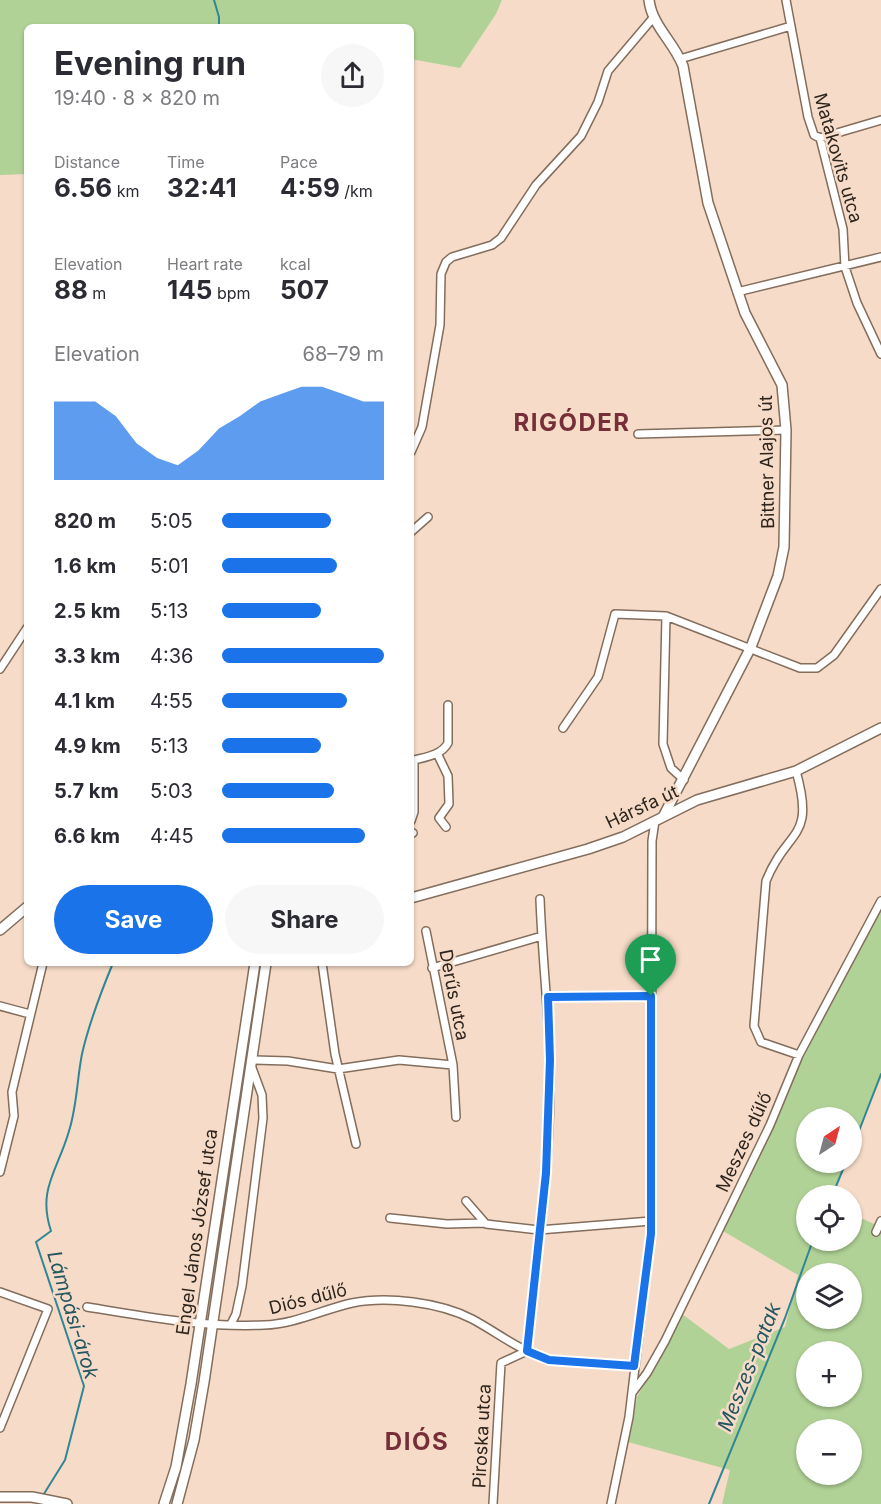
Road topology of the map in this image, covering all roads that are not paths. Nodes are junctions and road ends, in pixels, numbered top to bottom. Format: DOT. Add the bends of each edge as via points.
graph roads {
  1 [pos="649,0"];
  2 [pos="786,0"];
  3 [pos="652,18"];
  4 [pos="791,26"];
  5 [pos="680,59"];
  6 [pos="881,120"];
  7 [pos="819,138"];
  8 [pos="881,257"];
  9 [pos="845,267"];
  10 [pos="737,292"];
  11 [pos="881,354"];
  12 [pos="786,430"];
  13 [pos="638,434"];
  14 [pos="414,446"];
  15 [pos="428,517"];
  16 [pos="414,529"];
  17 [pos="881,589"];
  18 [pos="666,615"];
  19 [pos="24,633"];
  20 [pos="751,647"];
  21 [pos="0,669"];
  22 [pos="448,705"];
  23 [pos="563,728"];
  24 [pos="881,728"];
  25 [pos="437,753"];
  26 [pos="414,760"];
  27 [pos="796,771"];
  28 [pos="684,780"];
  29 [pos="664,815"];
  30 [pos="655,820"];
  31 [pos="446,827"];
  32 [pos="414,897"];
  33 [pos="540,899"];
  34 [pos="881,901"];
  35 [pos="24,910"];
  36 [pos="0,930"];
  37 [pos="426,932"];
  38 [pos="542,936"];
  39 [pos="42,966"];
  40 [pos="255,966"];
  41 [pos="266,966"];
  42 [pos="322,966"];
  43 [pos="432,968"];
  44 [pos="651,996"];
  45 [pos="548,997"];
  46 [pos="0,1006"];
  47 [pos="30,1014"];
  48 [pos="799,1055"];
  49 [pos="252,1064"];
  50 [pos="453,1065"];
  51 [pos="338,1069"];
  52 [pos="456,1118"];
  53 [pos="356,1144"];
  54 [pos="0,1169"];
  55 [pos="466,1201"];
  56 [pos="390,1218"];
  57 [pos="651,1221"];
  58 [pos="881,1221"];
  59 [pos="484,1223"];
  60 [pos="539,1230"];
  61 [pos="876,1232"];
  62 [pos="0,1292"];
  63 [pos="87,1307"];
  64 [pos="201,1322"];
  65 [pos="213,1323"];
  66 [pos="231,1324"];
  67 [pos="527,1351"];
  68 [pos="634,1366"];
  69 [pos="632,1393"];
  70 [pos="0,1428"];
  71 [pos="0,1497"];
  72 [pos="67,1504"];
  73 [pos="164,1504"];
  74 [pos="177,1504"];
  75 [pos="493,1504"];
  76 [pos="611,1504"];
  1 -- 3 [label="street, Bittner Alajos út"];
  2 -- 4 [label="street, Matakovits utca"];
  3 -- 5 [label="street, Bittner Alajos út"];
  3 -- 14 [label="street" via="608,71 581,136 536,185 501,238 446,262 441,274 440,325 423,427"];
  4 -- 5 [label="street"];
  4 -- 7 [label="street, Matakovits utca" via="808,117 814,135"];
  5 -- 10 [label="street, Bittner Alajos út" via="708,203"];
  6 -- 7 [label="street"];
  7 -- 9 [label="street, Matakovits utca" via="843,229"];
  8 -- 9 [label="street"];
  9 -- 10 [label="street"];
  9 -- 11 [label="street, Matakovits utca"];
  10 -- 12 [label="street, Bittner Alajos út" via="782,385"];
  12 -- 13 [label="street"];
  12 -- 20 [label="street, Bittner Alajos út" via="784,547 771,596"];
  15 -- 16 [label="street"];
  17 -- 20 [label="street" via="834,655 817,668 800,668"];
  18 -- 20 [label="street"];
  18 -- 23 [label="street" via="615,614 598,677"];
  18 -- 28 [label="street" via="663,744 671,768"];
  19 -- 21 [label="street"];
  20 -- 28 [label="street, Bittner Alajos út"];
  22 -- 25 [label="street" via="448,743"];
  24 -- 27 [label="street, Hársfa út"];
  25 -- 26 [label="street"];
  25 -- 31 [label="street" via="448,776 449,804 440,818"];
  27 -- 29 [label="street, Hársfa út" via="697,800"];
  27 -- 48 [label="street" via="804,812 801,827 766,881 754,1026 761,1042"];
  28 -- 29 [label="street, Bittner Alajos út"];
  29 -- 30 [label="street, Hársfa út"];
  30 -- 32 [label="street, Hársfa út" via="588,849"];
  30 -- 44 [label="street"];
  33 -- 38 [label="street"];
  34 -- 48 [label="street, Meszes dűlő"];
  35 -- 36 [label="street"];
  37 -- 43 [label="street, Derűs utca"];
  38 -- 43 [label="street"];
  38 -- 45 [label="street"];
  39 -- 47 [label="street"];
  40 -- 64 [label="street, Engel János József utca"];
  41 -- 49 [label="street, Engel János József utca"];
  42 -- 51 [label="street"];
  43 -- 50 [label="street, Derűs utca"];
  44 -- 45 [label="street"];
  44 -- 57 [label="street"];
  45 -- 60 [label="street" via="549,1101"];
  46 -- 47 [label="street"];
  47 -- 54 [label="street" via="12,1092 14,1116"];
  48 -- 69 [label="street, Meszes dűlő" via="726,1218 665,1341"];
  49 -- 51 [label="street" via="288,1062"];
  49 -- 65 [label="street, Engel János József utca"];
  49 -- 66 [label="street" via="262,1095 263,1118 242,1286"];
  50 -- 51 [label="street" via="399,1060"];
  50 -- 52 [label="street, Derűs utca"];
  51 -- 53 [label="street"];
  55 -- 59 [label="street"];
  56 -- 59 [label="street"];
  57 -- 60 [label="street"];
  57 -- 68 [label="street"];
  58 -- 61 [label="street"];
  59 -- 60 [label="street"];
  60 -- 67 [label="street"];
  62 -- 70 [label="street" via="48,1309"];
  63 -- 64 [label="street, Diós dűlő"];
  64 -- 65 [label="street, Diós dűlő"];
  64 -- 73 [label="street, Engel János József utca" via="183,1432"];
  65 -- 66 [label="street, Diós dűlő"];
  65 -- 74 [label="street, Engel János József utca" via="194,1440"];
  66 -- 67 [label="street, Diós dűlő" via="299,1321 350,1303 390,1301 432,1307 471,1319"];
  67 -- 68 [label="street" via="549,1360"];
  67 -- 75 [label="street, Piroska utca" via="501,1363"];
  68 -- 69 [label="street"];
  69 -- 76 [label="street"];
  71 -- 72 [label="street" via="32,1497"];
}
